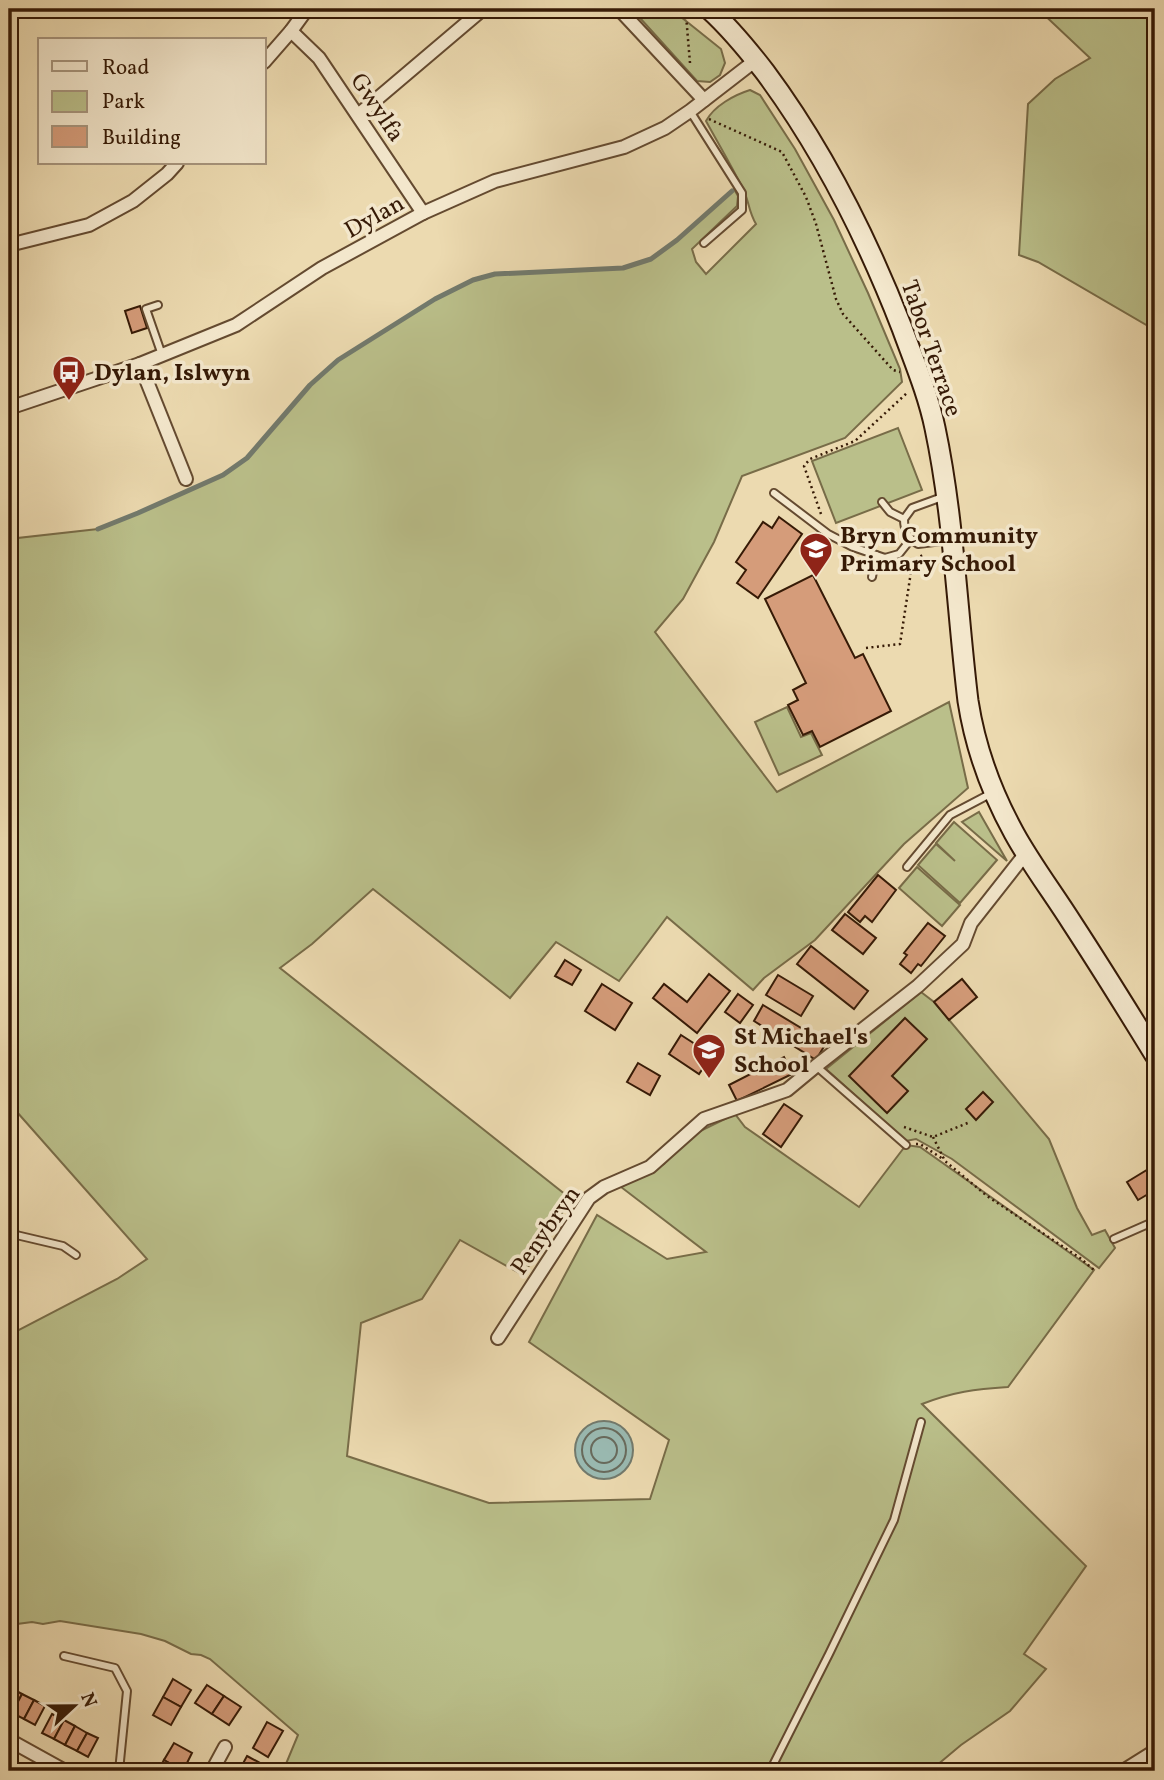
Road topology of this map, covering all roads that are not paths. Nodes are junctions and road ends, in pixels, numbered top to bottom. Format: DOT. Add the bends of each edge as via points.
graph roads {
  1 [pos="307,9"];
  2 [pos="483,9"];
  3 [pos="619,9"];
  4 [pos="709,9"];
  5 [pos="291,31"];
  6 [pos="266,60"];
  7 [pos="756,61"];
  8 [pos="704,100"];
  9 [pos="690,111"];
  10 [pos="358,115"];
  11 [pos="176,164"];
  12 [pos="424,213"];
  13 [pos="704,243"];
  14 [pos="9,245"];
  15 [pos="158,305"];
  16 [pos="162,355"];
  17 [pos="140,364"];
  18 [pos="9,408"];
  19 [pos="186,479"];
  20 [pos="774,493"];
  21 [pos="946,495"];
  22 [pos="882,502"];
  23 [pos="904,519"];
  24 [pos="911,540"];
  25 [pos="951,540"];
  26 [pos="876,555"];
  27 [pos="872,577"];
  28 [pos="995,792"];
  29 [pos="1026,853"];
  30 [pos="907,867"];
  31 [pos="1155,1055"];
  32 [pos="817,1066"];
  33 [pos="906,1145"];
  34 [pos="1155,1221"];
  35 [pos="10,1232"];
  36 [pos="1114,1239"];
  37 [pos="76,1255"];
  38 [pos="498,1338"];
  39 [pos="921,1422"];
  40 [pos="64,1656"];
  41 [pos="9,1740"];
  42 [pos="225,1747"];
  43 [pos="1155,1751"];
  44 [pos="65,1771"];
  45 [pos="119,1771"];
  46 [pos="212,1771"];
  47 [pos="770,1771"];
  48 [pos="1124,1771"];
  1 -- 5 [label="street"];
  2 -- 10 [label="street"];
  3 -- 8 [label="street"];
  4 -- 7 [label="main road, Tabor Terrace"];
  5 -- 6 [label="street"];
  5 -- 10 [label="street, Gwylfa" via="319,58"];
  7 -- 8 [label="street, Dylan"];
  7 -- 21 [label="main road, Tabor Terrace" via="823,159 882,277 921,379 935,427"];
  8 -- 9 [label="street, Dylan"];
  9 -- 12 [label="street, Dylan" via="624,147 495,181"];
  9 -- 13 [label="lane" via="742,193 742,210"];
  10 -- 12 [label="street, Gwylfa"];
  11 -- 14 [label="street" via="134,201 89,225"];
  12 -- 16 [label="street, Dylan" via="322,268 236,325"];
  15 -- 16 [label="lane" via="146,309"];
  16 -- 17 [label="street, Dylan"];
  17 -- 18 [label="street, Dylan"];
  17 -- 19 [label="street"];
  20 -- 26 [label="lane" via="819,527"];
  21 -- 23 [label="lane" via="912,508"];
  21 -- 25 [label="main road, Tabor Terrace"];
  22 -- 23 [label="lane"];
  23 -- 24 [label="lane"];
  24 -- 25 [label="lane" via="918,544"];
  24 -- 26 [label="lane" via="899,554"];
  25 -- 28 [label="main road, Tabor Terrace" via="972,726"];
  26 -- 27 [label="lane"];
  28 -- 29 [label="main road, Tabor Terrace"];
  28 -- 30 [label="lane" via="950,815"];
  29 -- 31 [label="main road, Tabor Terrace"];
  29 -- 32 [label="street, Penybryn" via="971,923 963,944"];
  32 -- 33 [label="lane"];
  32 -- 38 [label="street, Penybryn" via="786,1090 704,1119 650,1167 604,1186 589,1198"];
  34 -- 36 [label="lane"];
  35 -- 37 [label="lane" via="63,1246"];
  39 -- 47 [label="lane" via="894,1520"];
  40 -- 45 [label="lane" via="116,1668 127,1692"];
  41 -- 44 [label="street"];
  42 -- 46 [label="street"];
  43 -- 48 [label="street"];
}
